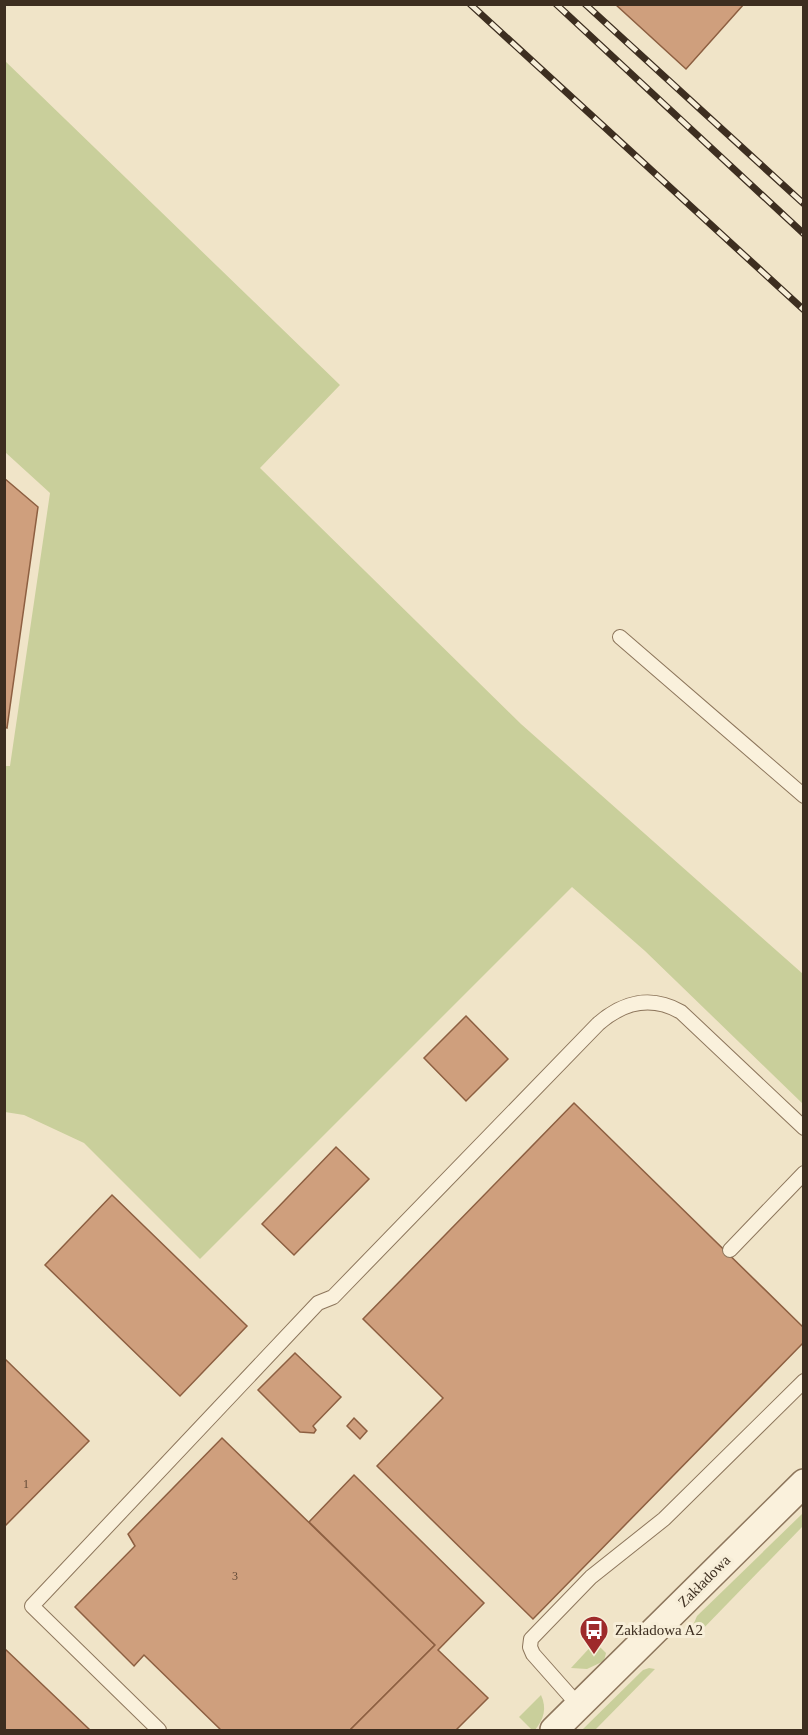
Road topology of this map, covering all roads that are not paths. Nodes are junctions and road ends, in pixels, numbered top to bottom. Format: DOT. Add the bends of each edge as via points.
graph roads {
  1 [pos="620,637"];
  2 [pos="804,796"];
  3 [pos="804,1128"];
  4 [pos="804,1173"];
  5 [pos="730,1250"];
  6 [pos="804,1381"];
  7 [pos="804,1483"];
  8 [pos="579,1706"];
  9 [pos="159,1731"];
  10 [pos="554,1731"];
  1 -- 2 [label="lane"];
  3 -- 9 [label="lane" via="669,1005 643,1002 612,1012 598,1024 333,1298 318,1303 32,1606"];
  4 -- 5 [label="lane"];
  6 -- 8 [label="lane" via="664,1519 591,1577 531,1639 533,1654"];
  7 -- 8 [label="street, Zakładowa"];
  8 -- 10 [label="street, Zakładowa"];
}
